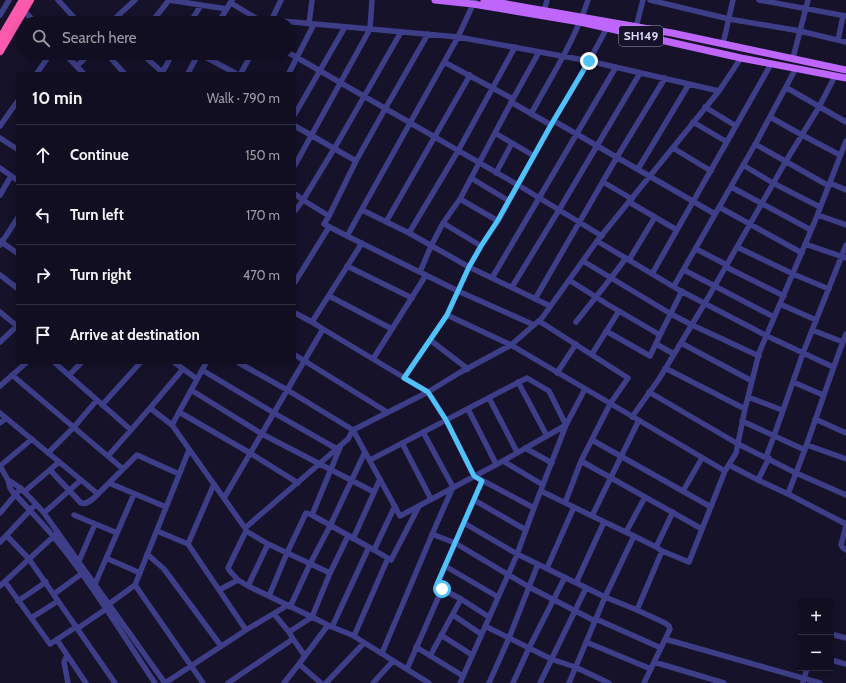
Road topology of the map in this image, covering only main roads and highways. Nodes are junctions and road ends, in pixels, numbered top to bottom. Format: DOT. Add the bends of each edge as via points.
graph roads {
  1 [pos="23,0"];
  2 [pos="30,0"];
  3 [pos="435,0"];
  4 [pos="484,0"];
  5 [pos="474,2"];
  6 [pos="515,3"];
  7 [pos="20,16"];
  8 [pos="582,20"];
  9 [pos="16,24"];
  10 [pos="608,25"];
  11 [pos="0,39"];
  12 [pos="0,51"];
  13 [pos="846,70"];
  14 [pos="846,78"];
  1 -- 11 [label="highway"];
  2 -- 7 [label="highway"];
  3 -- 5 [label="main road, SH149"];
  4 -- 6 [label="main road, SH149"];
  5 -- 8 [label="main road, SH149"];
  6 -- 8 [label="main road, SH149"];
  8 -- 10 [label="main road, SH149"];
  9 -- 12 [label="highway"];
  10 -- 13 [label="main road, SH149" via="672,33"];
  10 -- 14 [label="main road, SH149" via="741,58"];
}
